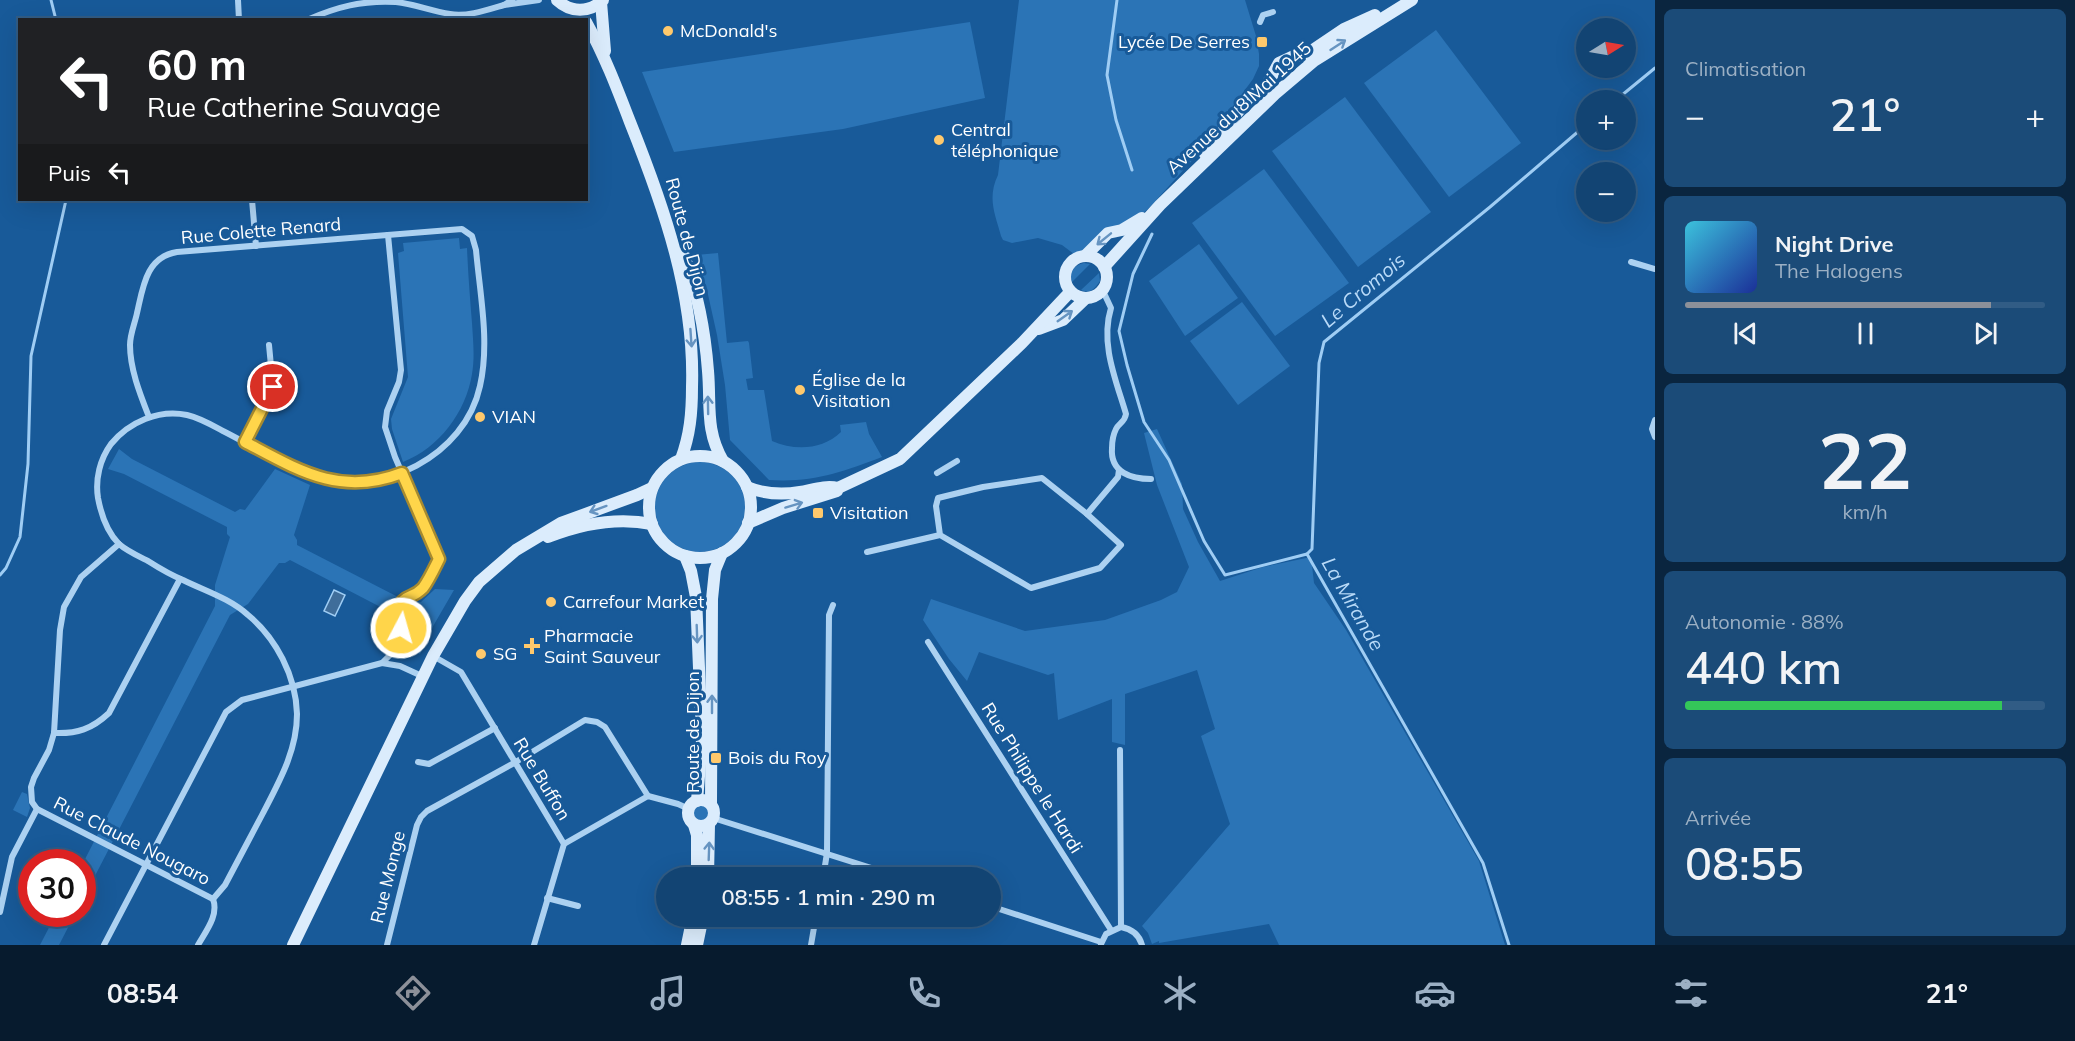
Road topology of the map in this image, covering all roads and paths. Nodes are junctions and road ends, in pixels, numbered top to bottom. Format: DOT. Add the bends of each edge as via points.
graph roads {
  1 [pos="238,0"];
  2 [pos="512,0"];
  3 [pos="538,0"];
  4 [pos="556,0"];
  5 [pos="602,1"];
  6 [pos="1409,1"];
  7 [pos="504,4"];
  8 [pos="1273,12"];
  9 [pos="583,17"];
  10 [pos="239,18"];
  11 [pos="312,18"];
  12 [pos="1260,22"];
  13 [pos="588,27"];
  14 [pos="1304,56"];
  15 [pos="608,67"];
  16 [pos="1303,70"];
  17 [pos="1187,179"];
  18 [pos="653,180"];
  19 [pos="252,201"];
  20 [pos="1160,205"];
  21 [pos="388,235"];
  22 [pos="256,246"];
  23 [pos="1085,256"];
  24 [pos="1631,262"];
  25 [pos="1104,267"];
  26 [pos="1655,269"];
  27 [pos="1103,291"];
  28 [pos="1070,292"];
  29 [pos="1085,299"];
  30 [pos="1028,336"];
  31 [pos="269,345"];
  32 [pos="149,417"];
  33 [pos="1655,420"];
  34 [pos="1655,437"];
  35 [pos="245,442"];
  36 [pos="681,459"];
  37 [pos="723,461"];
  38 [pos="957,461"];
  39 [pos="1119,470"];
  40 [pos="937,472"];
  41 [pos="402,473"];
  42 [pos="1151,479"];
  43 [pos="747,487"];
  44 [pos="652,488"];
  45 [pos="838,488"];
  46 [pos="1087,514"];
  47 [pos="748,523"];
  48 [pos="652,524"];
  49 [pos="940,536"];
  50 [pos="119,544"];
  51 [pos="516,550"];
  52 [pos="867,552"];
  53 [pos="723,553"];
  54 [pos="685,556"];
  55 [pos="180,579"];
  56 [pos="833,605"];
  57 [pos="928,642"];
  58 [pos="433,656"];
  59 [pos="382,663"];
  60 [pos="424,676"];
  61 [pos="292,687"];
  62 [pos="495,728"];
  63 [pos="54,733"];
  64 [pos="1120,750"];
  65 [pos="418,762"];
  66 [pos="514,763"];
  67 [pos="648,796"];
  68 [pos="711,804"];
  69 [pos="693,805"];
  70 [pos="38,809"];
  71 [pos="711,821"];
  72 [pos="694,825"];
  73 [pos="564,844"];
  74 [pos="827,853"];
  75 [pos="145,863"];
  76 [pos="697,867"];
  77 [pos="709,867"];
  78 [pos="825,867"];
  79 [pos="870,867"];
  80 [pos="547,898"];
  81 [pos="213,899"];
  82 [pos="578,906"];
  83 [pos="1001,910"];
  84 [pos="0,912"];
  85 [pos="691,927"];
  86 [pos="701,927"];
  87 [pos="814,927"];
  88 [pos="1121,927"];
  89 [pos="1111,930"];
  90 [pos="1101,944"];
  91 [pos="104,945"];
  92 [pos="198,945"];
  93 [pos="293,945"];
  94 [pos="387,945"];
  95 [pos="534,945"];
  96 [pos="687,945"];
  97 [pos="697,945"];
  98 [pos="811,945"];
  99 [pos="1142,945"];
  1 -- 10 [label="street"];
  2 -- 7 [label="street"];
  3 -- 7 [label="street"];
  4 -- 9 [label="main road"];
  5 -- 9 [label="main road"];
  5 -- 15 [label="main road, Route de Dijon"];
  6 -- 14 [label="main road, Avenue du 8 Mai 1945" via="1344,29"];
  16 -- 6 [label="main road, Avenue du 8 Mai 1945, one-way"];
  7 -- 11 [label="street" via="477,13 452,15 397,2 364,1"];
  8 -- 12 [label="street" via="1263,15"];
  13 -- 15 [label="main road, Route de Dijon"];
  14 -- 16 [label="main road"];
  14 -- 17 [label="main road, Avenue du 8 Mai 1945" via="1285,58 1276,66 1264,90 1244,102"];
  15 -- 18 [label="main road, Route de Dijon"];
  16 -- 17 [label="main road, Avenue du 8 Mai 1945"];
  17 -- 20 [label="main road, Avenue du 8 Mai 1945"];
  18 -- 36 [label="main road, Route de Dijon, one-way" via="679,263 690,326 692,422"];
  37 -- 18 [label="main road, one-way" via="710,429 704,335 693,283"];
  19 -- 22 [label="street"];
  20 -- 23 [label="main road, one-way" via="1132,226 1108,233"];
  20 -- 25 [label="main road"];
  21 -- 22 [label="street, Rue Colette Renard"];
  21 -- 41 [label="street" via="401,370 385,427"];
  21 -- 41 [label="street, Rue Colette Renard" via="462,229 472,236 485,346 474,406 455,434 425,461"];
  22 -- 32 [label="street, Rue Colette Renard" via="174,253 150,267 130,344 137,385"];
  23 -- 25 [label="main road" via="1096,258"];
  23 -- 28 [label="main road" via="1067,266 1064,280"];
  24 -- 26 [label="street"];
  25 -- 27 [label="main road" via="1107,279"];
  27 -- 29 [label="main road"];
  27 -- 39 [label="street" via="1111,308 1107,344 1126,414 1115,430 1111,452"];
  28 -- 29 [label="main road"];
  28 -- 30 [label="main road"];
  30 -- 29 [label="main road, one-way" via="1063,321"];
  30 -- 45 [label="main road" via="900,459"];
  31 -- 35 [label="street" via="273,387"];
  32 -- 35 [label="street" via="186,415"];
  32 -- 50 [label="street" via="117,438 105,454 99,472 102,515"];
  33 -- 34 [label="street"];
  35 -- 41 [label="street" via="326,480 364,481"];
  36 -- 37 [label="main road" via="702,456"];
  36 -- 44 [label="main road" via="664,470"];
  37 -- 43 [label="main road"];
  38 -- 40 [label="street"];
  39 -- 42 [label="street" via="1133,478"];
  39 -- 46 [label="street" via="1118,477"];
  41 -- 59 [label="street" via="439,559 423,588 400,604 400,632"];
  43 -- 45 [label="main road" via="785,494"];
  43 -- 47 [label="main road" via="751,505"];
  44 -- 48 [label="main road" via="648,506"];
  44 -- 51 [label="main road, one-way" via="561,523"];
  47 -- 45 [label="main road, one-way" via="837,492"];
  46 -- 49 [label="street" via="1042,478 938,498"];
  46 -- 49 [label="street" via="1121,545 1100,568 1031,588"];
  47 -- 53 [label="main road" via="741,537"];
  48 -- 51 [label="main road" via="610,521 580,526"];
  48 -- 54 [label="main road" via="667,546"];
  49 -- 52 [label="street"];
  50 -- 55 [label="street"];
  50 -- 63 [label="street" via="81,577 64,607"];
  51 -- 58 [label="main road" via="479,582"];
  53 -- 54 [label="main road" via="708,558"];
  68 -- 53 [label="main road, Route de Dijon, one-way" via="712,599 715,570"];
  54 -- 69 [label="main road, Route de Dijon, one-way" via="696,597 702,739"];
  55 -- 61 [label="street" via="250,616 281,656"];
  55 -- 63 [label="street" via="109,713 85,731"];
  56 -- 74 [label="street" via="829,615"];
  57 -- 89 [label="street, Rue Philippe le Hardi"];
  58 -- 60 [label="main road"];
  58 -- 62 [label="street, Rue Buffon" via="461,672"];
  59 -- 60 [label="street"];
  59 -- 61 [label="street"];
  60 -- 93 [label="main road"];
  61 -- 75 [label="street" via="242,700 226,712"];
  61 -- 81 [label="street" via="296,722 288,764 225,885"];
  62 -- 65 [label="street, Rue Buffon" via="429,764"];
  62 -- 66 [label="street, Rue Buffon"];
  63 -- 70 [label="street" via="32,782 32,802"];
  64 -- 88 [label="street"];
  66 -- 67 [label="street, Rue Monge" via="585,720 597,722 606,727"];
  66 -- 73 [label="street, Rue Buffon"];
  66 -- 94 [label="street, Rue Monge" via="422,817"];
  67 -- 69 [label="street"];
  67 -- 73 [label="street"];
  68 -- 69 [label="main road, Route de Dijon" via="704,801"];
  68 -- 71 [label="main road, Route de Dijon"];
  69 -- 72 [label="main road, Route de Dijon" via="689,818"];
  70 -- 75 [label="street, Rue Claude Nougaro"];
  70 -- 84 [label="street" via="12,857"];
  71 -- 72 [label="main road"];
  71 -- 74 [label="street"];
  77 -- 71 [label="main road, Route de Dijon, one-way"];
  72 -- 76 [label="main road, Route de Dijon"];
  73 -- 80 [label="street"];
  74 -- 78 [label="street"];
  74 -- 79 [label="street"];
  75 -- 81 [label="street, Rue Claude Nougaro"];
  75 -- 91 [label="street"];
  80 -- 82 [label="street"];
  80 -- 95 [label="street"];
  81 -- 92 [label="street" via="215,912"];
  83 -- 90 [label="street"];
  85 -- 96 [label="main road"];
  86 -- 97 [label="main road"];
  87 -- 98 [label="street"];
  88 -- 89 [label="street"];
  88 -- 99 [label="street" via="1134,932"];
  89 -- 90 [label="street"];
}
